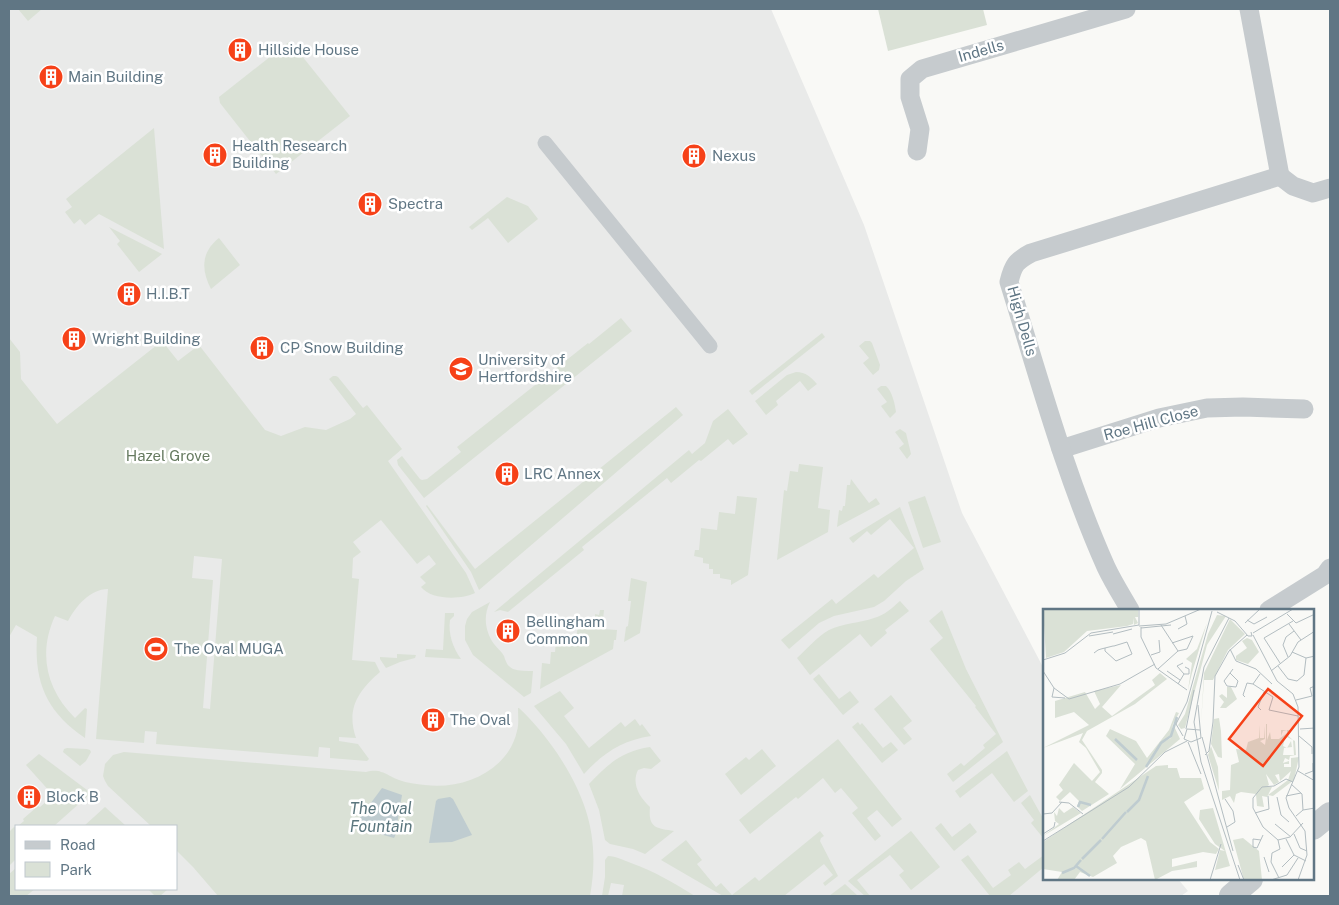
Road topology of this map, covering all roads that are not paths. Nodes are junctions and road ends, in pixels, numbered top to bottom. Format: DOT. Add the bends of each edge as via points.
graph roads {
  1 [pos="1126,9"];
  2 [pos="1249,9"];
  3 [pos="545,143"];
  4 [pos="917,151"];
  5 [pos="1280,176"];
  6 [pos="1330,188"];
  7 [pos="710,346"];
  8 [pos="1304,409"];
  9 [pos="1061,449"];
  10 [pos="1330,568"];
  11 [pos="1129,609"];
  12 [pos="1271,609"];
  13 [pos="1330,814"];
  14 [pos="1314,827"];
  15 [pos="1250,880"];
  16 [pos="1230,896"];
  1 -- 4 [label="street, Indells" via="922,69 910,79 910,97 920,129"];
  2 -- 5 [label="street"];
  3 -- 7 [label="street"];
  5 -- 6 [label="street" via="1293,186 1313,192"];
  5 -- 9 [label="street, High Dells" via="1031,253 1018,260 1009,282"];
  8 -- 9 [label="street, Roe Hill Close" via="1207,408 1160,418"];
  9 -- 11 [label="street, High Dells" via="1107,568"];
  10 -- 12 [label="street" via="1325,575"];
  13 -- 14 [label="street"];
  15 -- 16 [label="street"];
}
